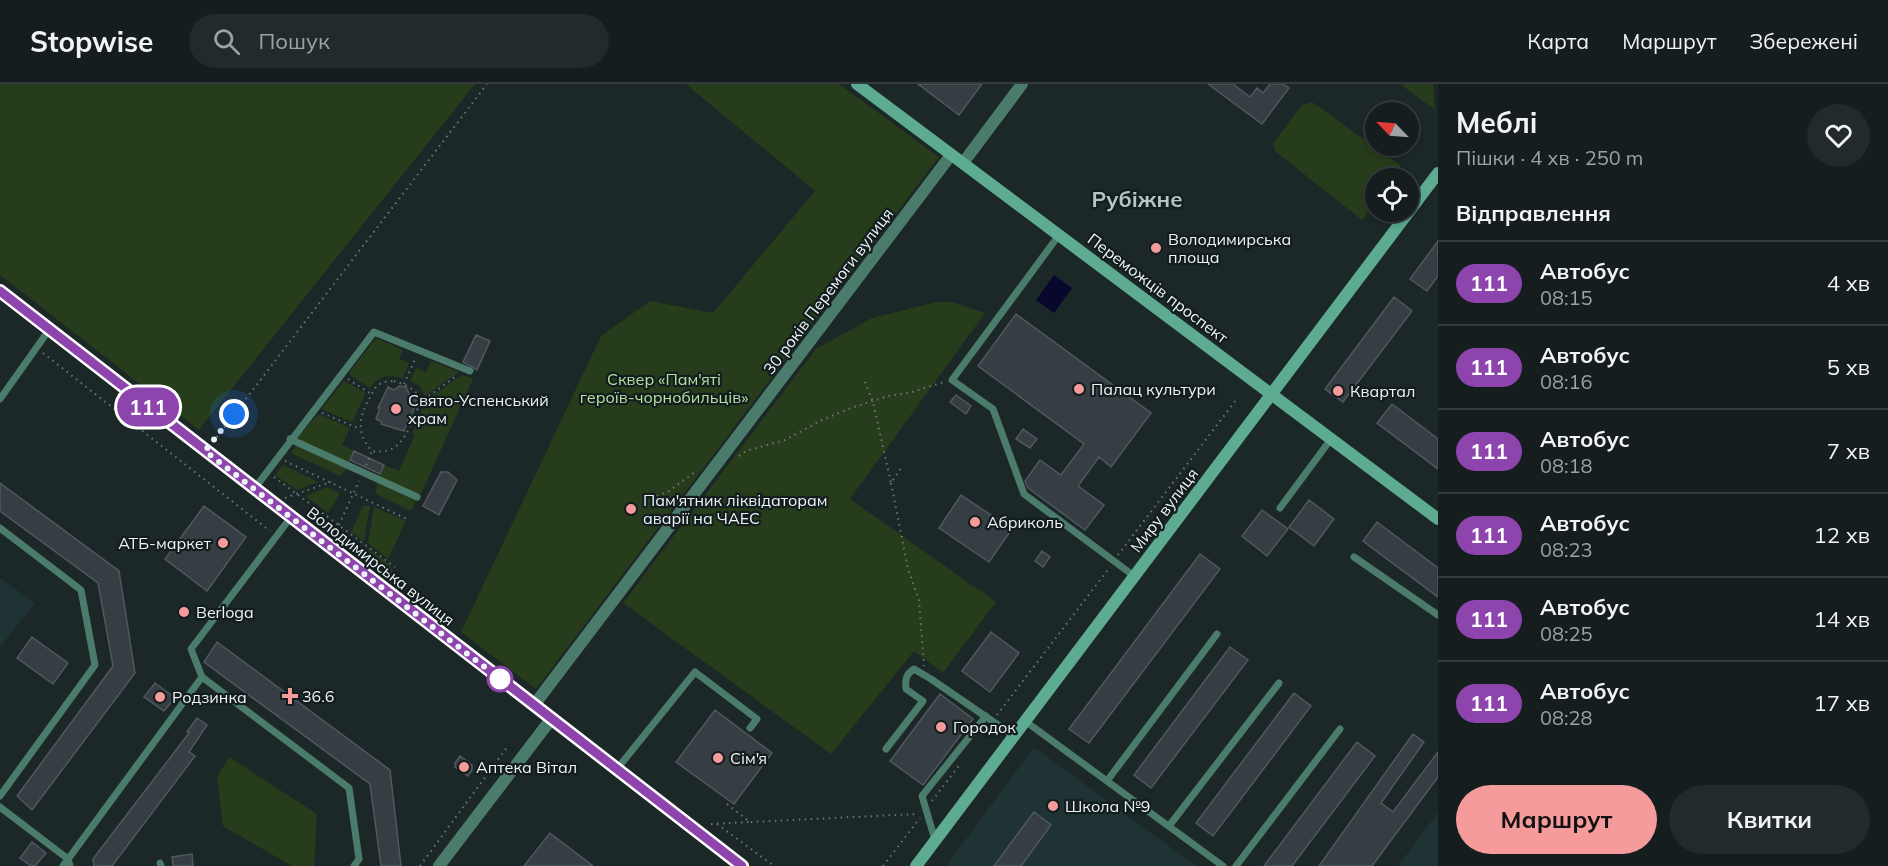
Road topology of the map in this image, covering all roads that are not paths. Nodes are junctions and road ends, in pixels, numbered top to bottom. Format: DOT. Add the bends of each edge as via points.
graph roads {
  1 [pos="857,84"];
  2 [pos="1022,84"];
  3 [pos="951,155"];
  4 [pos="963,163"];
  5 [pos="1438,173"];
  6 [pos="1059,235"];
  7 [pos="0,291"];
  8 [pos="49,330"];
  9 [pos="467,370"];
  10 [pos="1272,394"];
  11 [pos="0,399"];
  12 [pos="290,439"];
  13 [pos="1331,439"];
  14 [pos="254,489"];
  15 [pos="417,497"];
  16 [pos="1280,508"];
  17 [pos="291,517"];
  18 [pos="1438,519"];
  19 [pos="0,528"];
  20 [pos="1354,557"];
  21 [pos="1134,576"];
  22 [pos="1438,615"];
  23 [pos="1217,634"];
  24 [pos="202,678"];
  25 [pos="1279,683"];
  26 [pos="534,705"];
  27 [pos="986,716"];
  28 [pos="552,718"];
  29 [pos="1025,721"];
  30 [pos="750,728"];
  31 [pos="1340,729"];
  32 [pos="1014,736"];
  33 [pos="886,749"];
  34 [pos="617,769"];
  35 [pos="1107,781"];
  36 [pos="0,796"];
  37 [pos="0,807"];
  38 [pos="1169,826"];
  39 [pos="936,840"];
  40 [pos="69,862"];
  41 [pos="63,866"];
  42 [pos="354,866"];
  43 [pos="440,866"];
  44 [pos="742,866"];
  45 [pos="916,866"];
  46 [pos="1223,866"];
  47 [pos="1236,866"];
  1 -- 3 [label="street, Переможців проспект"];
  2 -- 4 [label="street"];
  3 -- 4 [label="street, Переможців проспект"];
  3 -- 26 [label="street, 30 років Перемоги вулиця"];
  4 -- 6 [label="street, Переможців проспект"];
  5 -- 10 [label="street, Миру вулиця"];
  6 -- 10 [label="street, Переможців проспект"];
  6 -- 21 [label="lane" via="952,380 993,410 1024,494"];
  7 -- 8 [label="street, Володимирська вулиця"];
  8 -- 11 [label="lane"];
  8 -- 14 [label="street, Володимирська вулиця"];
  9 -- 12 [label="lane" via="374,332"];
  10 -- 13 [label="street, Переможців проспект"];
  10 -- 21 [label="street, Миру вулиця"];
  12 -- 14 [label="lane"];
  12 -- 15 [label="lane"];
  13 -- 16 [label="lane"];
  13 -- 18 [label="street, Переможців проспект"];
  14 -- 17 [label="street, Володимирська вулиця"];
  17 -- 24 [label="lane" via="191,649"];
  17 -- 26 [label="street, Володимирська вулиця"];
  19 -- 36 [label="lane" via="81,590 95,665"];
  20 -- 22 [label="lane"];
  21 -- 29 [label="street, Миру вулиця"];
  23 -- 35 [label="lane"];
  24 -- 40 [label="lane"];
  24 -- 42 [label="lane" via="350,788 359,859"];
  25 -- 38 [label="lane"];
  26 -- 28 [label="street, Володимирська вулиця"];
  27 -- 32 [label="lane"];
  27 -- 33 [label="lane" via="914,669 908,674 906,689 923,701"];
  27 -- 39 [label="lane" via="922,796"];
  28 -- 34 [label="street, Володимирська вулиця"];
  28 -- 43 [label="street"];
  29 -- 32 [label="street, Миру вулиця"];
  29 -- 35 [label="lane"];
  30 -- 34 [label="lane" via="758,719 695,672"];
  31 -- 47 [label="lane"];
  32 -- 39 [label="street, Миру вулиця"];
  34 -- 44 [label="street, Володимирська вулиця"];
  35 -- 38 [label="lane"];
  37 -- 40 [label="lane"];
  38 -- 46 [label="lane"];
  39 -- 45 [label="street, Миру вулиця"];
  40 -- 41 [label="lane"];
}
